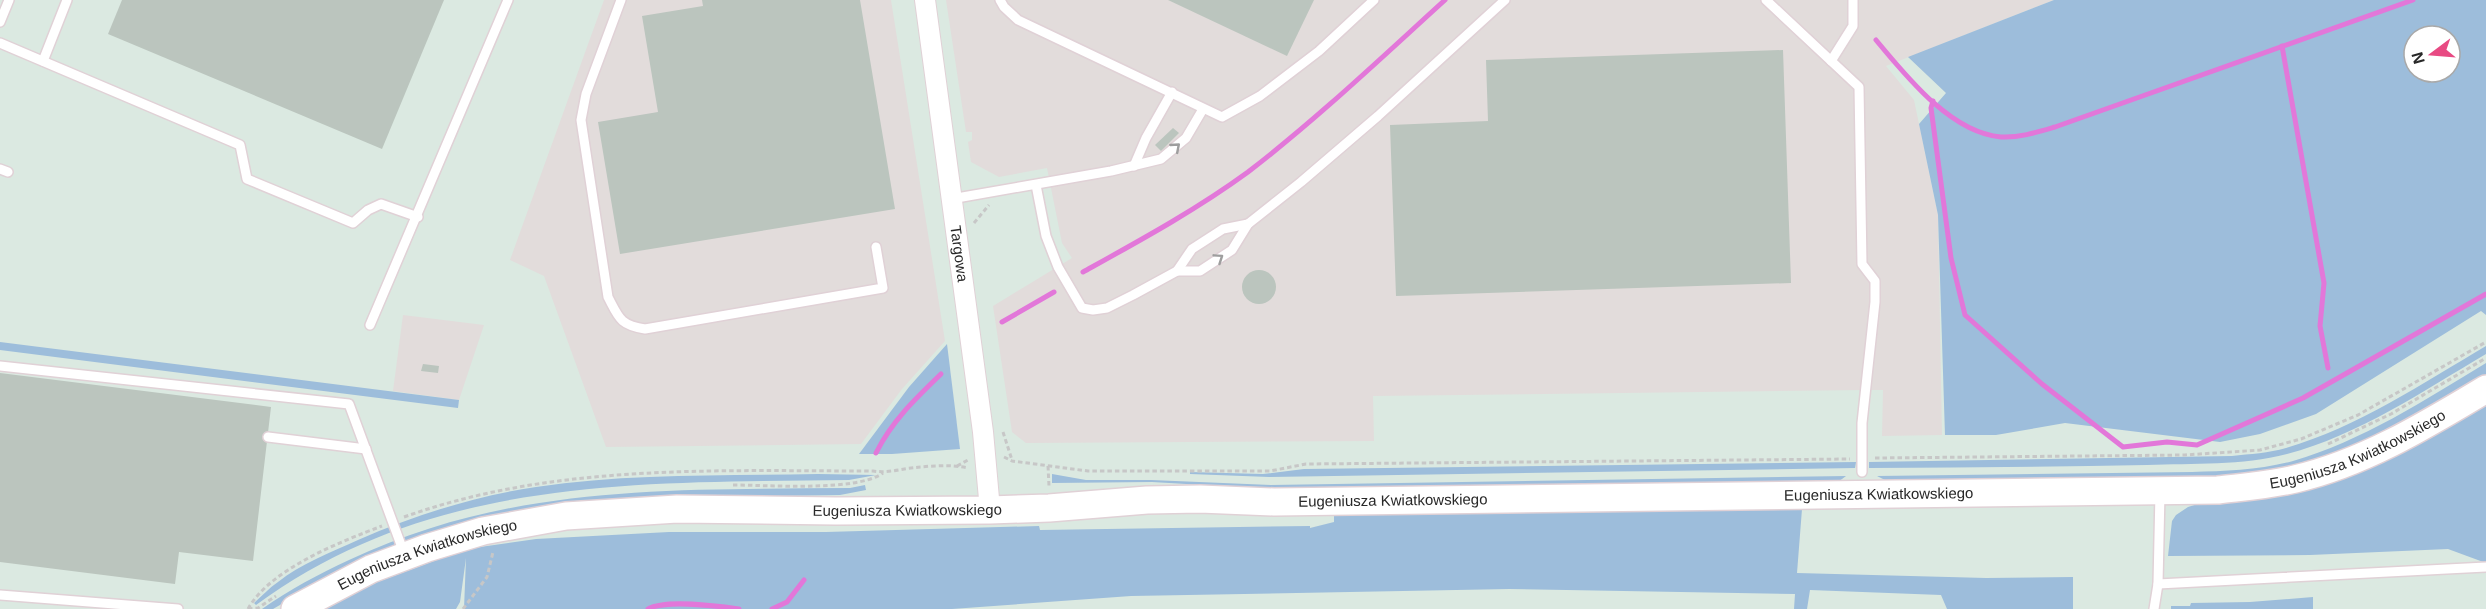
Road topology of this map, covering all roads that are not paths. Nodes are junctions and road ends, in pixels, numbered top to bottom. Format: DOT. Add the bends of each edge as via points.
graph roads {
  1 [pos="9,0"];
  2 [pos="67,0"];
  3 [pos="508,0"];
  4 [pos="621,0"];
  5 [pos="925,0"];
  6 [pos="1000,0"];
  7 [pos="1374,0"];
  8 [pos="1505,0"];
  9 [pos="1766,0"];
  10 [pos="1853,0"];
  11 [pos="0,22"];
  12 [pos="0,43"];
  13 [pos="43,61"];
  14 [pos="1832,61"];
  15 [pos="1172,92"];
  16 [pos="1203,109"];
  17 [pos="1134,166"];
  18 [pos="1036,185"];
  19 [pos="951,199"];
  20 [pos="418,217"];
  21 [pos="1248,224"];
  22 [pos="876,248"];
  23 [pos="1177,271"];
  24 [pos="370,325"];
  25 [pos="0,366"];
  26 [pos="2486,389"];
  27 [pos="268,437"];
  28 [pos="366,449"];
  29 [pos="1862,472"];
  30 [pos="2160,490"];
  31 [pos="990,510"];
  32 [pos="405,556"];
  33 [pos="2486,567"];
  34 [pos="2158,584"];
  35 [pos="0,595"];
  36 [pos="58,604"];
  37 [pos="147,607"];
  38 [pos="178,609"];
  39 [pos="295,609"];
  40 [pos="2154,609"];
  1 -- 11 [label="lane"];
  2 -- 13 [label="lane"];
  3 -- 20 [label="lane"];
  4 -- 22 [label="lane" via="586,94 581,120 608,297 622,322 645,329 883,288"];
  5 -- 19 [label="street, Targowa"];
  6 -- 15 [label="lane" via="1018,20"];
  7 -- 16 [label="lane" via="1319,51 1260,96 1222,117"];
  8 -- 21 [label="lane" via="1378,116"];
  9 -- 14 [label="lane"];
  10 -- 14 [label="lane" via="1853,26"];
  12 -- 13 [label="lane"];
  13 -- 20 [label="lane" via="240,145 247,179 353,223 381,204"];
  14 -- 29 [label="lane" via="1859,87 1862,264 1875,281 1862,423"];
  15 -- 16 [label="lane"];
  15 -- 17 [label="lane"];
  17 -- 16 [label="lane, one-way" via="1161,159 1186,138"];
  17 -- 18 [label="lane"];
  18 -- 19 [label="lane"];
  18 -- 23 [label="lane" via="1046,236 1058,267 1082,308 1107,308"];
  19 -- 31 [label="street, Targowa"];
  20 -- 24 [label="lane"];
  21 -- 23 [label="lane" via="1223,229 1192,249"];
  23 -- 21 [label="lane, one-way" via="1200,271 1232,250"];
  25 -- 28 [label="lane" via="349,404"];
  26 -- 30 [label="main road, Eugeniusza Kwiatkowskiego" via="2380,449 2317,474 2244,487"];
  27 -- 28 [label="lane"];
  28 -- 32 [label="lane"];
  30 -- 31 [label="main road, Eugeniusza Kwiatkowskiego" via="1274,502 1189,499"];
  30 -- 34 [label="lane"];
  31 -- 32 [label="main road, Eugeniusza Kwiatkowskiego" via="656,509 566,516 489,530"];
  32 -- 39 [label="main road, Eugeniusza Kwiatkowskiego" via="342,583"];
  33 -- 34 [label="lane"];
  34 -- 40 [label="lane"];
  35 -- 36 [label="lane"];
  36 -- 37 [label="lane"];
  37 -- 38 [label="lane"];
}
